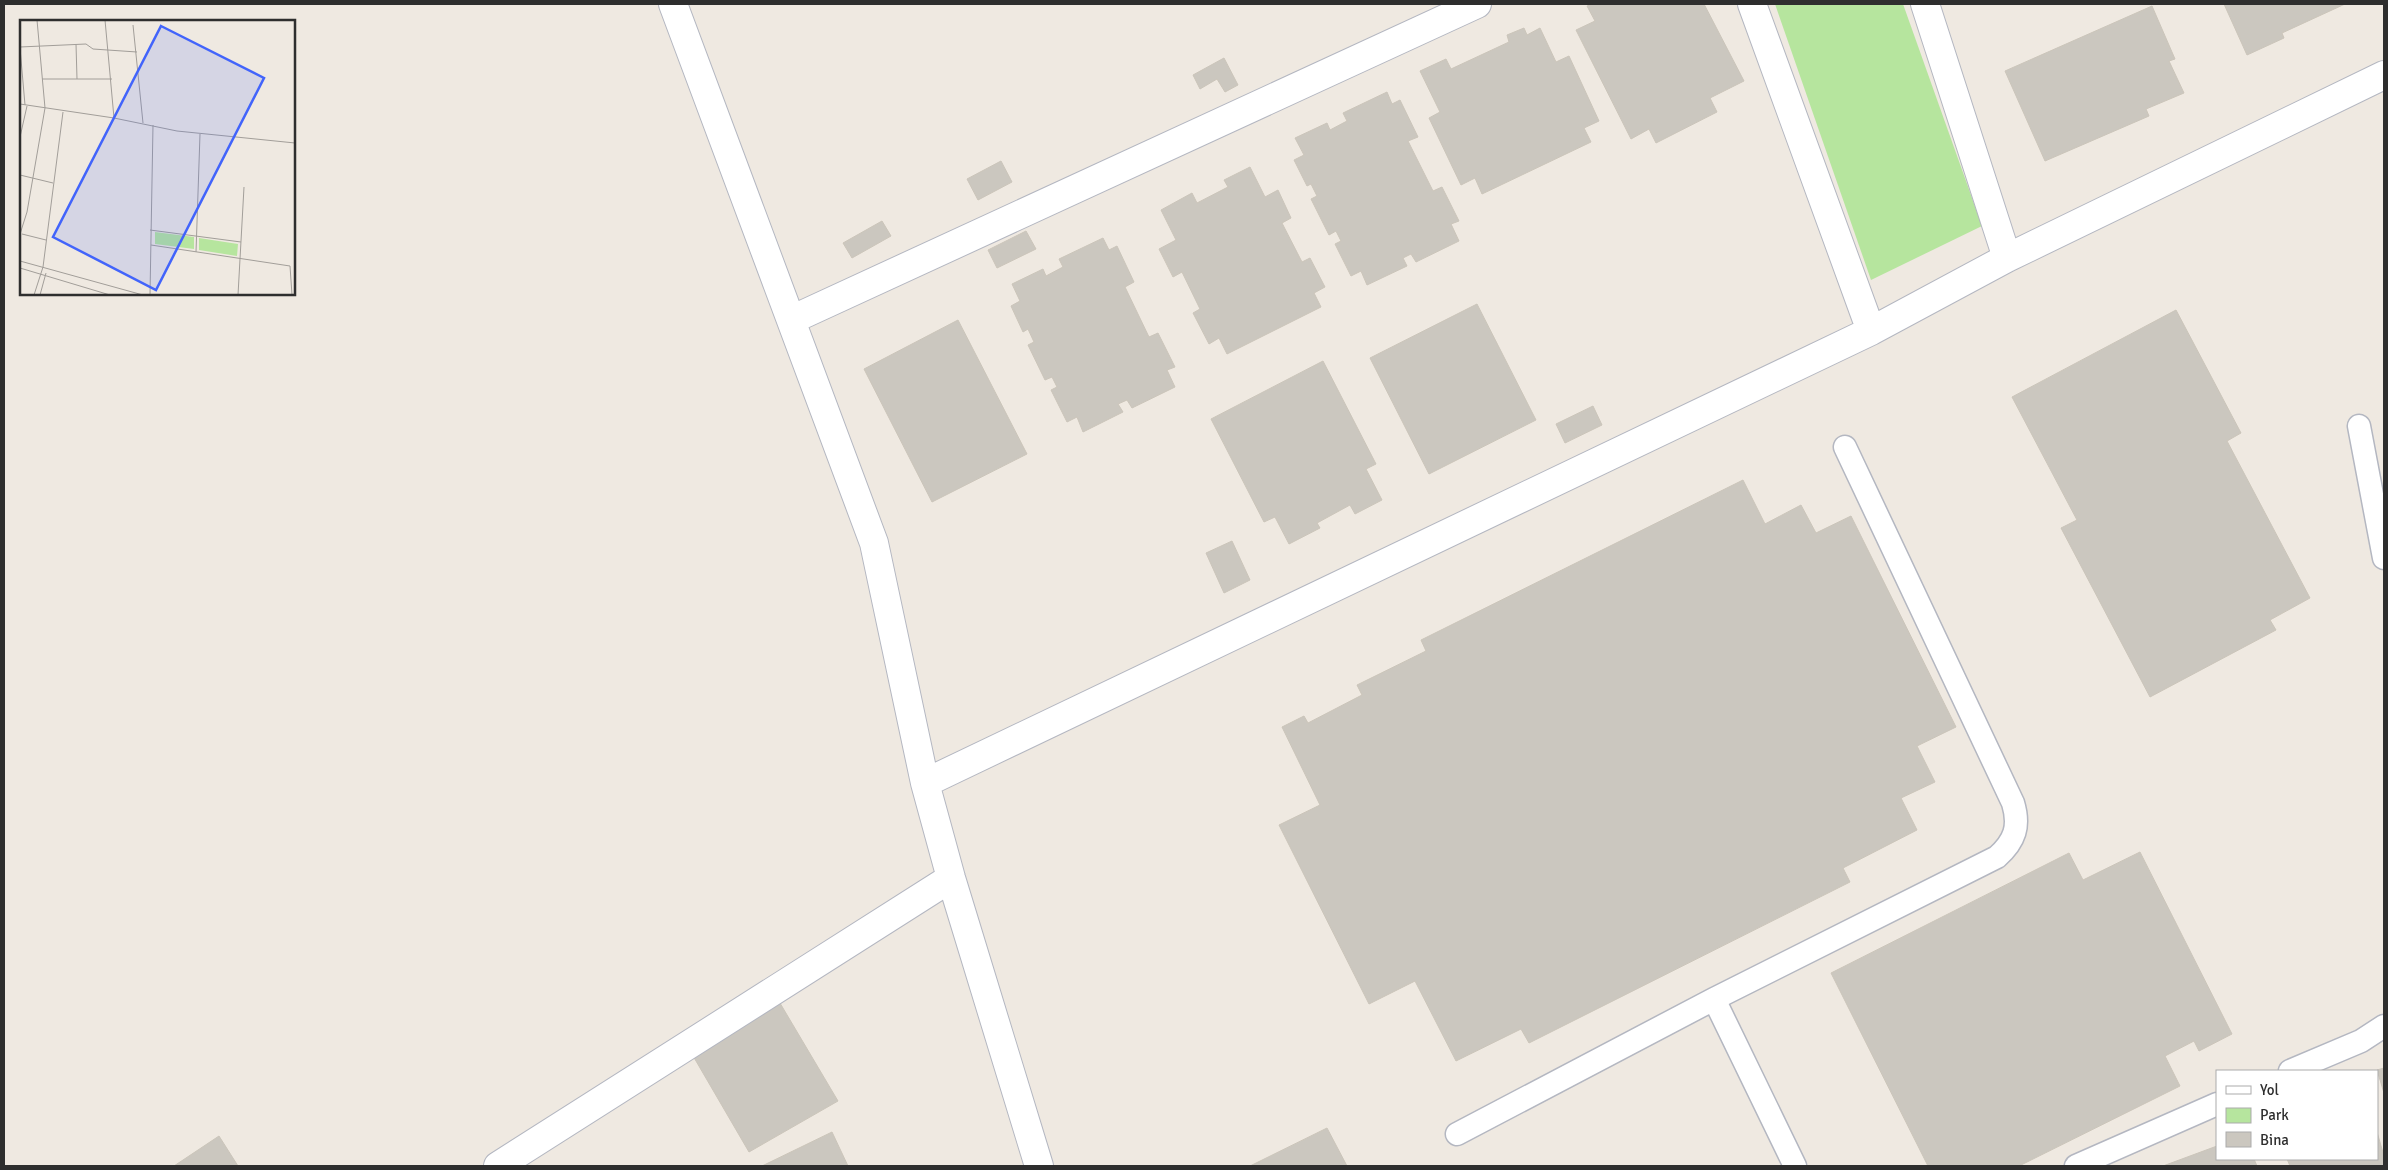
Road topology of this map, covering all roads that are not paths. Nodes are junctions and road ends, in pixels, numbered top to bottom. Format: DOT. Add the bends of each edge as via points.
graph roads {
  1 [pos="673,4"];
  2 [pos="1477,4"];
  3 [pos="1752,4"];
  4 [pos="1925,4"];
  5 [pos="2384,75"];
  6 [pos="2007,258"];
  7 [pos="791,320"];
  8 [pos="1871,330"];
  9 [pos="2359,426"];
  10 [pos="1845,447"];
  11 [pos="2384,558"];
  12 [pos="925,783"];
  13 [pos="951,878"];
  14 [pos="1714,999"];
  15 [pos="2384,1026"];
  16 [pos="2292,1070"];
  17 [pos="2216,1104"];
  18 [pos="1457,1134"];
  19 [pos="498,1166"];
  20 [pos="1037,1166"];
  21 [pos="1795,1166"];
  22 [pos="2076,1166"];
  1 -- 7 [label="street"];
  2 -- 7 [label="street"];
  3 -- 8 [label="street"];
  4 -- 6 [label="street"];
  5 -- 6 [label="street"];
  6 -- 8 [label="street"];
  7 -- 12 [label="street" via="874,543"];
  8 -- 12 [label="street"];
  9 -- 11 [label="lane"];
  10 -- 14 [label="lane" via="2012,803 2016,814 2014,837 1997,857"];
  12 -- 13 [label="street"];
  13 -- 19 [label="street"];
  13 -- 20 [label="street"];
  14 -- 18 [label="lane"];
  14 -- 21 [label="lane"];
  15 -- 16 [label="lane" via="2361,1041"];
  17 -- 22 [label="lane"];
}
